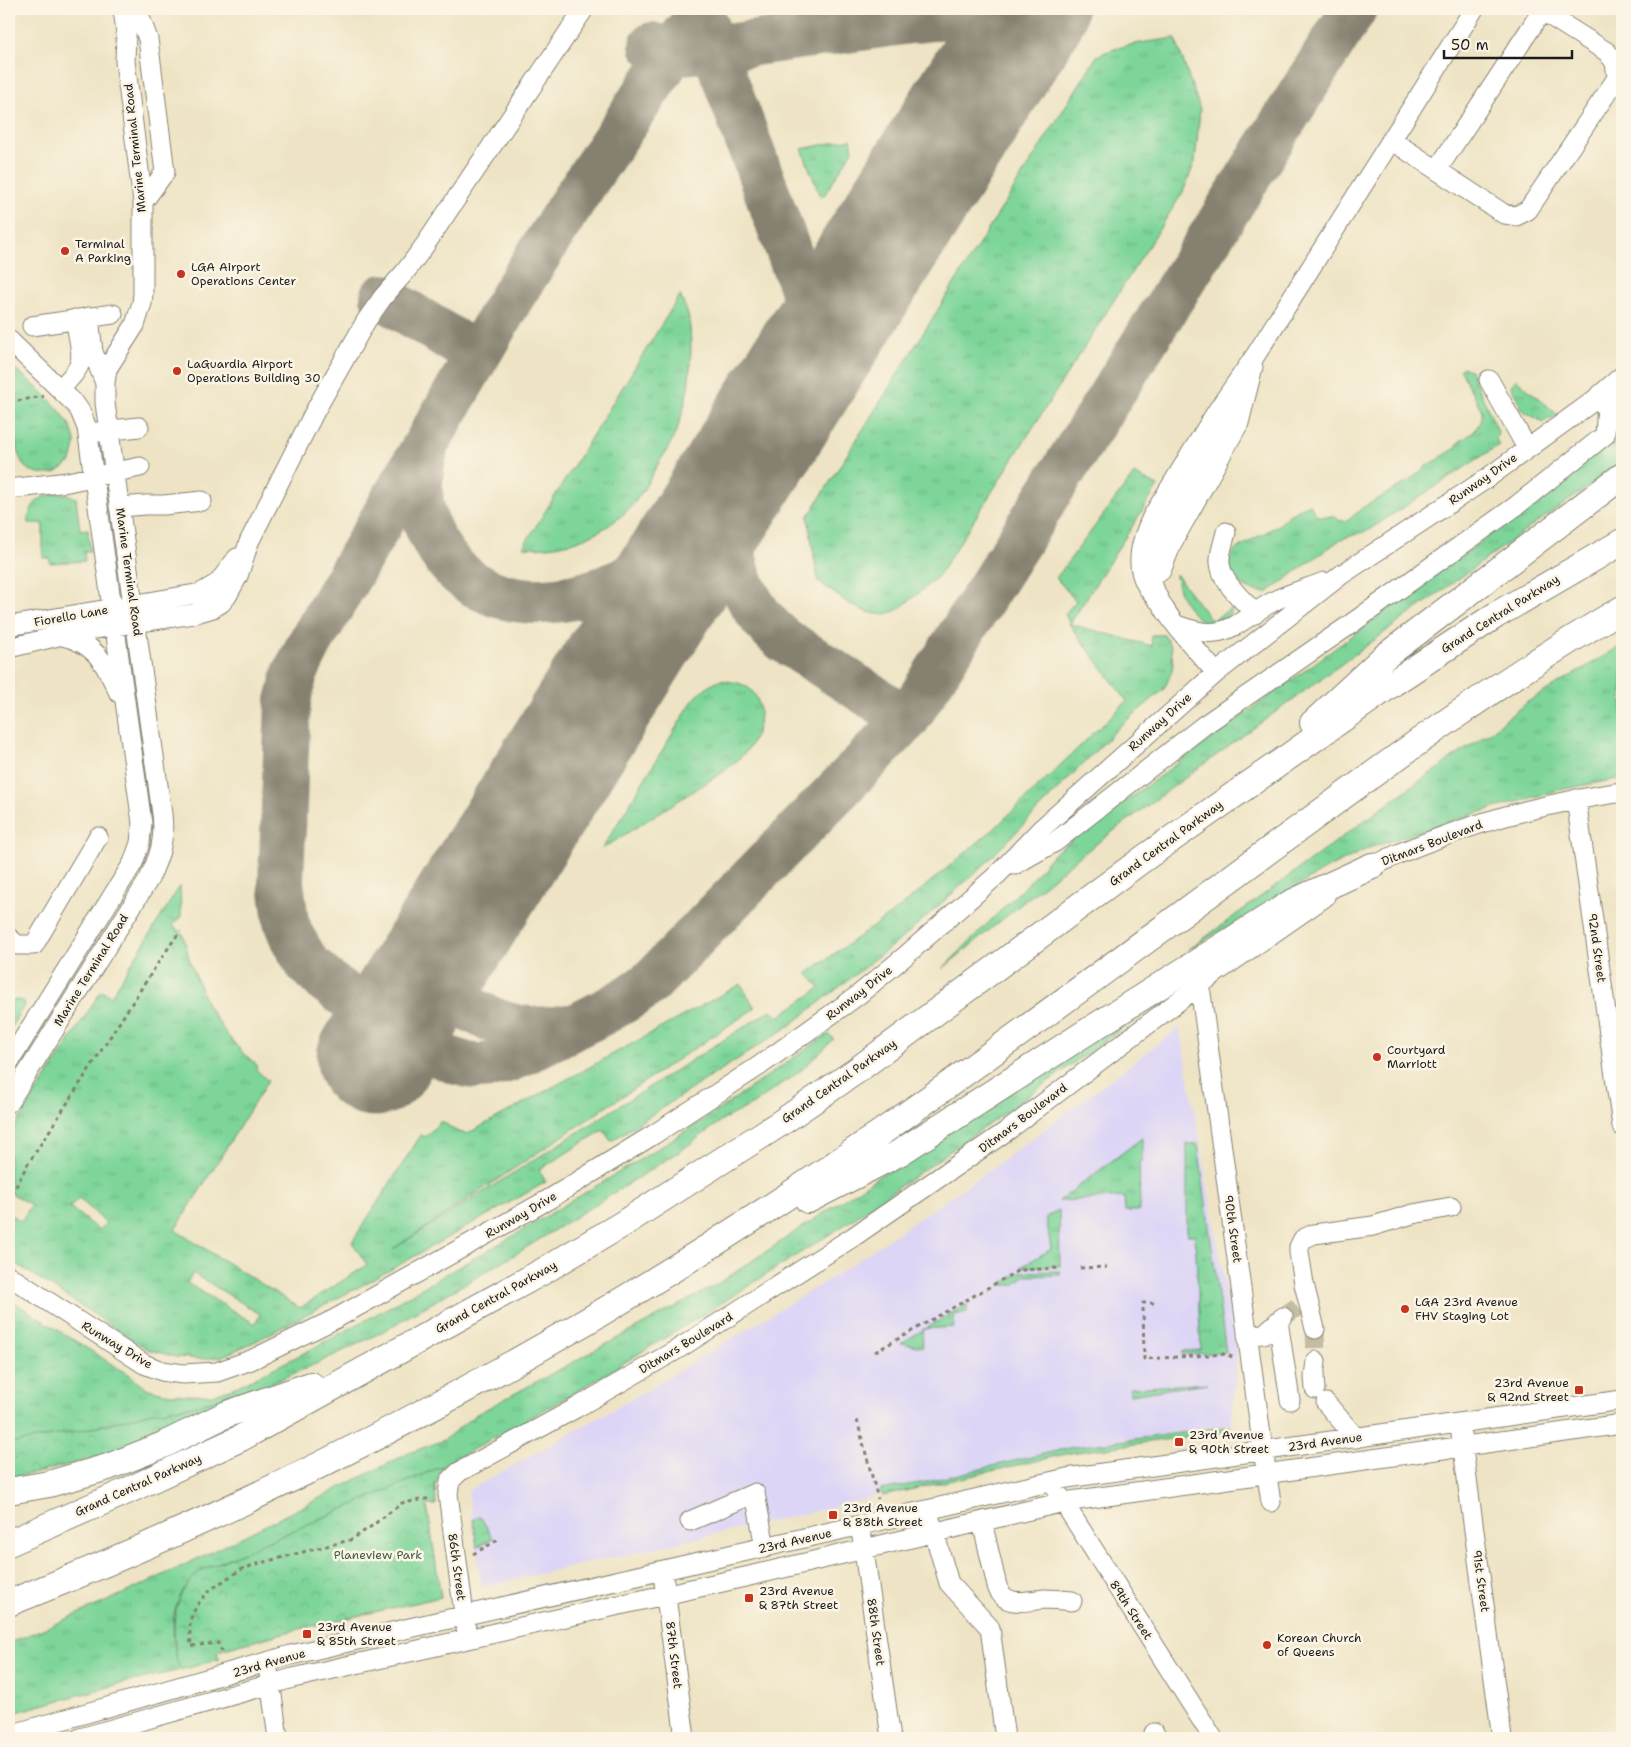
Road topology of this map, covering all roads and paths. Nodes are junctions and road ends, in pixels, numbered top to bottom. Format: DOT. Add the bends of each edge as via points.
graph roads {
  1 [pos="123,9"];
  2 [pos="137,9"];
  3 [pos="584,9"];
  4 [pos="1474,9"];
  5 [pos="1541,10"];
  6 [pos="1391,140"];
  7 [pos="1437,170"];
  8 [pos="142,202"];
  9 [pos="113,314"];
  10 [pos="82,318"];
  11 [pos="32,326"];
  12 [pos="9,340"];
  13 [pos="1255,356"];
  14 [pos="1622,376"];
  15 [pos="1489,380"];
  16 [pos="105,383"];
  17 [pos="1608,389"];
  18 [pos="55,392"];
  19 [pos="10,402"];
  20 [pos="139,427"];
  21 [pos="109,430"];
  22 [pos="88,433"];
  23 [pos="1527,448"];
  24 [pos="140,467"];
  25 [pos="114,472"];
  26 [pos="1622,476"];
  27 [pos="94,477"];
  28 [pos="9,489"];
  29 [pos="1622,493"];
  30 [pos="202,500"];
  31 [pos="119,507"];
  32 [pos="1226,532"];
  33 [pos="249,542"];
  34 [pos="1622,542"];
  35 [pos="1341,575"];
  36 [pos="1470,593"];
  37 [pos="1160,602"];
  38 [pos="133,604"];
  39 [pos="1622,609"];
  40 [pos="1255,614"];
  41 [pos="114,617"];
  42 [pos="136,623"];
  43 [pos="1177,625"];
  44 [pos="9,626"];
  45 [pos="64,636"];
  46 [pos="9,648"];
  47 [pos="1216,672"];
  48 [pos="125,705"];
  49 [pos="1243,787"];
  50 [pos="1622,792"];
  51 [pos="1576,799"];
  52 [pos="98,837"];
  53 [pos="1372,866"];
  54 [pos="998,874"];
  55 [pos="180,931"];
  56 [pos="9,938"];
  57 [pos="1200,986"];
  58 [pos="45,1004"];
  59 [pos="63,1016"];
  60 [pos="9,1062"];
  61 [pos="9,1102"];
  62 [pos="1622,1126"];
  63 [pos="12,1194"];
  64 [pos="1451,1207"];
  65 [pos="685,1262"];
  66 [pos="1107,1267"];
  67 [pos="1060,1268"];
  68 [pos="1080,1268"];
  69 [pos="9,1276"];
  70 [pos="1304,1284"];
  71 [pos="1154,1303"];
  72 [pos="1286,1315"];
  73 [pos="1315,1328"];
  74 [pos="1247,1335"];
  75 [pos="875,1352"];
  76 [pos="1316,1361"];
  77 [pos="378,1362"];
  78 [pos="1251,1362"];
  79 [pos="1290,1400"];
  80 [pos="1622,1400"];
  81 [pos="857,1420"];
  82 [pos="1460,1423"];
  83 [pos="1622,1424"];
  84 [pos="1356,1438"];
  85 [pos="1463,1447"];
  86 [pos="1263,1450"];
  87 [pos="1266,1473"];
  88 [pos="1050,1482"];
  89 [pos="9,1491"];
  90 [pos="442,1496"];
  91 [pos="878,1499"];
  92 [pos="1064,1502"];
  93 [pos="1271,1502"];
  94 [pos="927,1511"];
  95 [pos="690,1521"];
  96 [pos="982,1522"];
  97 [pos="860,1526"];
  98 [pos="934,1533"];
  99 [pos="498,1540"];
  100 [pos="9,1542"];
  101 [pos="765,1548"];
  102 [pos="864,1549"];
  103 [pos="457,1563"];
  104 [pos="662,1571"];
  105 [pos="666,1595"];
  106 [pos="1072,1602"];
  107 [pos="9,1603"];
  108 [pos="464,1616"];
  109 [pos="467,1640"];
  110 [pos="222,1652"];
  111 [pos="268,1662"];
  112 [pos="270,1685"];
  113 [pos="9,1735"];
  114 [pos="80,1738"];
  115 [pos="278,1738"];
  116 [pos="685,1738"];
  117 [pos="891,1738"];
  118 [pos="1006,1738"];
  119 [pos="1213,1738"];
  120 [pos="1502,1738"];
  1 -- 8 [label="street, Marine Terminal Road" via="125,61"];
  2 -- 8 [label="street" via="148,39 165,172"];
  3 -- 33 [label="street" via="425,245 366,321 306,427"];
  4 -- 6 [label="street"];
  5 -- 7 [label="street"];
  5 -- 7 [label="street" via="1607,52 1615,62 1617,78 1528,210 1516,216 1504,214"];
  6 -- 7 [label="street"];
  6 -- 13 [label="street"];
  8 -- 16 [label="street, Marine Terminal Road" via="142,303 130,334 110,363"];
  9 -- 10 [label="street"];
  10 -- 11 [label="street"];
  10 -- 16 [label="street"];
  10 -- 18 [label="street" via="80,363"];
  12 -- 18 [label="street, Marine Terminal Road"];
  13 -- 37 [label="street" via="1239,424 1166,555 1158,584"];
  13 -- 37 [label="street" via="1217,411 1146,530 1139,567 1144,583"];
  14 -- 17 [label="street, Runway Drive"];
  15 -- 23 [label="street"];
  16 -- 21 [label="street, Marine Terminal Road"];
  17 -- 23 [label="street, Runway Drive"];
  17 -- 54 [label="street" via="1604,435 1516,506 1203,726 1055,842"];
  18 -- 19 [label="path"];
  18 -- 22 [label="street, Marine Terminal Road" via="80,411"];
  20 -- 21 [label="street"];
  21 -- 22 [label="street"];
  21 -- 25 [label="street, Marine Terminal Road"];
  22 -- 27 [label="street, Marine Terminal Road"];
  23 -- 35 [label="street, Runway Drive"];
  24 -- 25 [label="street"];
  25 -- 27 [label="street"];
  25 -- 31 [label="street, Marine Terminal Road"];
  26 -- 36 [label="highway"];
  27 -- 28 [label="street"];
  27 -- 41 [label="street, Marine Terminal Road"];
  29 -- 36 [label="highway"];
  30 -- 31 [label="street"];
  31 -- 38 [label="street, Marine Terminal Road"];
  32 -- 40 [label="street" via="1220,562 1222,574"];
  33 -- 38 [label="street, Fiorello Lane" via="212,588 201,593"];
  33 -- 42 [label="street, Fiorello Lane" via="238,576 221,603 198,613"];
  34 -- 49 [label="highway, Grand Central Parkway" via="1496,615"];
  35 -- 40 [label="street" via="1276,601"];
  35 -- 47 [label="street, Runway Drive"];
  36 -- 49 [label="highway" via="1368,671"];
  37 -- 43 [label="street"];
  38 -- 41 [label="street, Fiorello Lane"];
  38 -- 42 [label="street, Marine Terminal Road"];
  39 -- 65 [label="highway" via="1464,709 900,1120"];
  40 -- 43 [label="street" via="1229,630 1215,633"];
  41 -- 42 [label="street, Fiorello Lane"];
  41 -- 44 [label="street, Fiorello Lane"];
  41 -- 45 [label="street, Fiorello Lane"];
  41 -- 48 [label="street, Marine Terminal Road"];
  42 -- 59 [label="street, Marine Terminal Road" via="163,843 149,879"];
  43 -- 47 [label="street"];
  45 -- 46 [label="street, Fiorello Lane"];
  45 -- 48 [label="street" via="84,643 96,653"];
  47 -- 54 [label="street, Runway Drive" via="1041,829"];
  48 -- 58 [label="street, Marine Terminal Road" via="142,818 140,843 133,863"];
  49 -- 77 [label="highway, Grand Central Parkway" via="779,1124 540,1273"];
  50 -- 51 [label="street, Ditmars Boulevard"];
  51 -- 53 [label="street, Ditmars Boulevard" via="1458,830"];
  51 -- 62 [label="street, 92nd Street"];
  52 -- 56 [label="street" via="34,945 16,945"];
  53 -- 57 [label="street, Ditmars Boulevard"];
  53 -- 65 [label="highway" via="1291,903 899,1153"];
  54 -- 69 [label="street, Runway Drive" via="857,996 684,1116 427,1269 335,1320 239,1365 200,1374 154,1368"];
  55 -- 63 [label="path" via="31,1158"];
  57 -- 74 [label="street, 90th Street"];
  57 -- 90 [label="street, Ditmars Boulevard" via="1010,1128 899,1206 678,1349 459,1472"];
  58 -- 59 [label="street"];
  58 -- 60 [label="street, Marine Terminal Road"];
  59 -- 61 [label="street, Marine Terminal Road"];
  64 -- 70 [label="street" via="1373,1226 1306,1237 1299,1247"];
  65 -- 107 [label="highway" via="524,1358 303,1474 132,1552"];
  66 -- 68 [label="path"];
  67 -- 75 [label="path" via="1019,1270"];
  70 -- 72 [label="street" via="1302,1297"];
  70 -- 73 [label="street"];
  71 -- 78 [label="path" via="1143,1303 1144,1359 1222,1354"];
  72 -- 74 [label="street" via="1264,1334"];
  72 -- 79 [label="street"];
  74 -- 78 [label="street, 90th Street"];
  76 -- 84 [label="street" via="1314,1377 1320,1396"];
  77 -- 89 [label="highway" via="227,1414 108,1467"];
  77 -- 100 [label="highway, Grand Central Parkway" via="241,1438"];
  78 -- 86 [label="street, 90th Street"];
  80 -- 82 [label="street, 23rd Avenue"];
  81 -- 91 [label="path"];
  82 -- 84 [label="street, 23rd Avenue"];
  82 -- 85 [label="street, 91st Street"];
  83 -- 85 [label="street, 23rd Avenue"];
  84 -- 86 [label="street, 23rd Avenue"];
  85 -- 87 [label="street, 23rd Avenue"];
  85 -- 120 [label="street, 91st Street"];
  86 -- 87 [label="street, 90th Street"];
  86 -- 88 [label="street, 23rd Avenue"];
  87 -- 92 [label="street, 23rd Avenue"];
  87 -- 93 [label="street, 90th Street"];
  88 -- 92 [label="street, 89th Street"];
  88 -- 94 [label="street, 23rd Avenue"];
  90 -- 103 [label="street, 86th Street"];
  90 -- 110 [label="path" via="402,1502 350,1540 242,1569 209,1591 190,1620 192,1646 218,1643"];
  92 -- 96 [label="street, 23rd Avenue"];
  92 -- 119 [label="street, 89th Street"];
  94 -- 97 [label="street, 23rd Avenue"];
  94 -- 98 [label="street"];
  95 -- 101 [label="street" via="755,1493"];
  96 -- 98 [label="street, 23rd Avenue"];
  96 -- 106 [label="street" via="1002,1596 1011,1602 1046,1599"];
  97 -- 101 [label="street, 23rd Avenue"];
  97 -- 102 [label="street, 88th Street"];
  98 -- 102 [label="street, 23rd Avenue"];
  98 -- 118 [label="street" via="949,1583 990,1628"];
  99 -- 103 [label="path"];
  101 -- 104 [label="street, 23rd Avenue"];
  102 -- 105 [label="street, 23rd Avenue"];
  102 -- 117 [label="street, 88th Street"];
  103 -- 108 [label="street, 86th Street"];
  104 -- 105 [label="street, 87th Street"];
  104 -- 108 [label="street, 23rd Avenue"];
  105 -- 109 [label="street, 23rd Avenue"];
  105 -- 116 [label="street, 87th Street"];
  108 -- 109 [label="street, 86th Street"];
  108 -- 111 [label="street, 23rd Avenue"];
  109 -- 112 [label="street, 23rd Avenue"];
  111 -- 112 [label="street"];
  111 -- 113 [label="street, 23rd Avenue"];
  112 -- 114 [label="street, 23rd Avenue"];
  112 -- 115 [label="street"];
}
